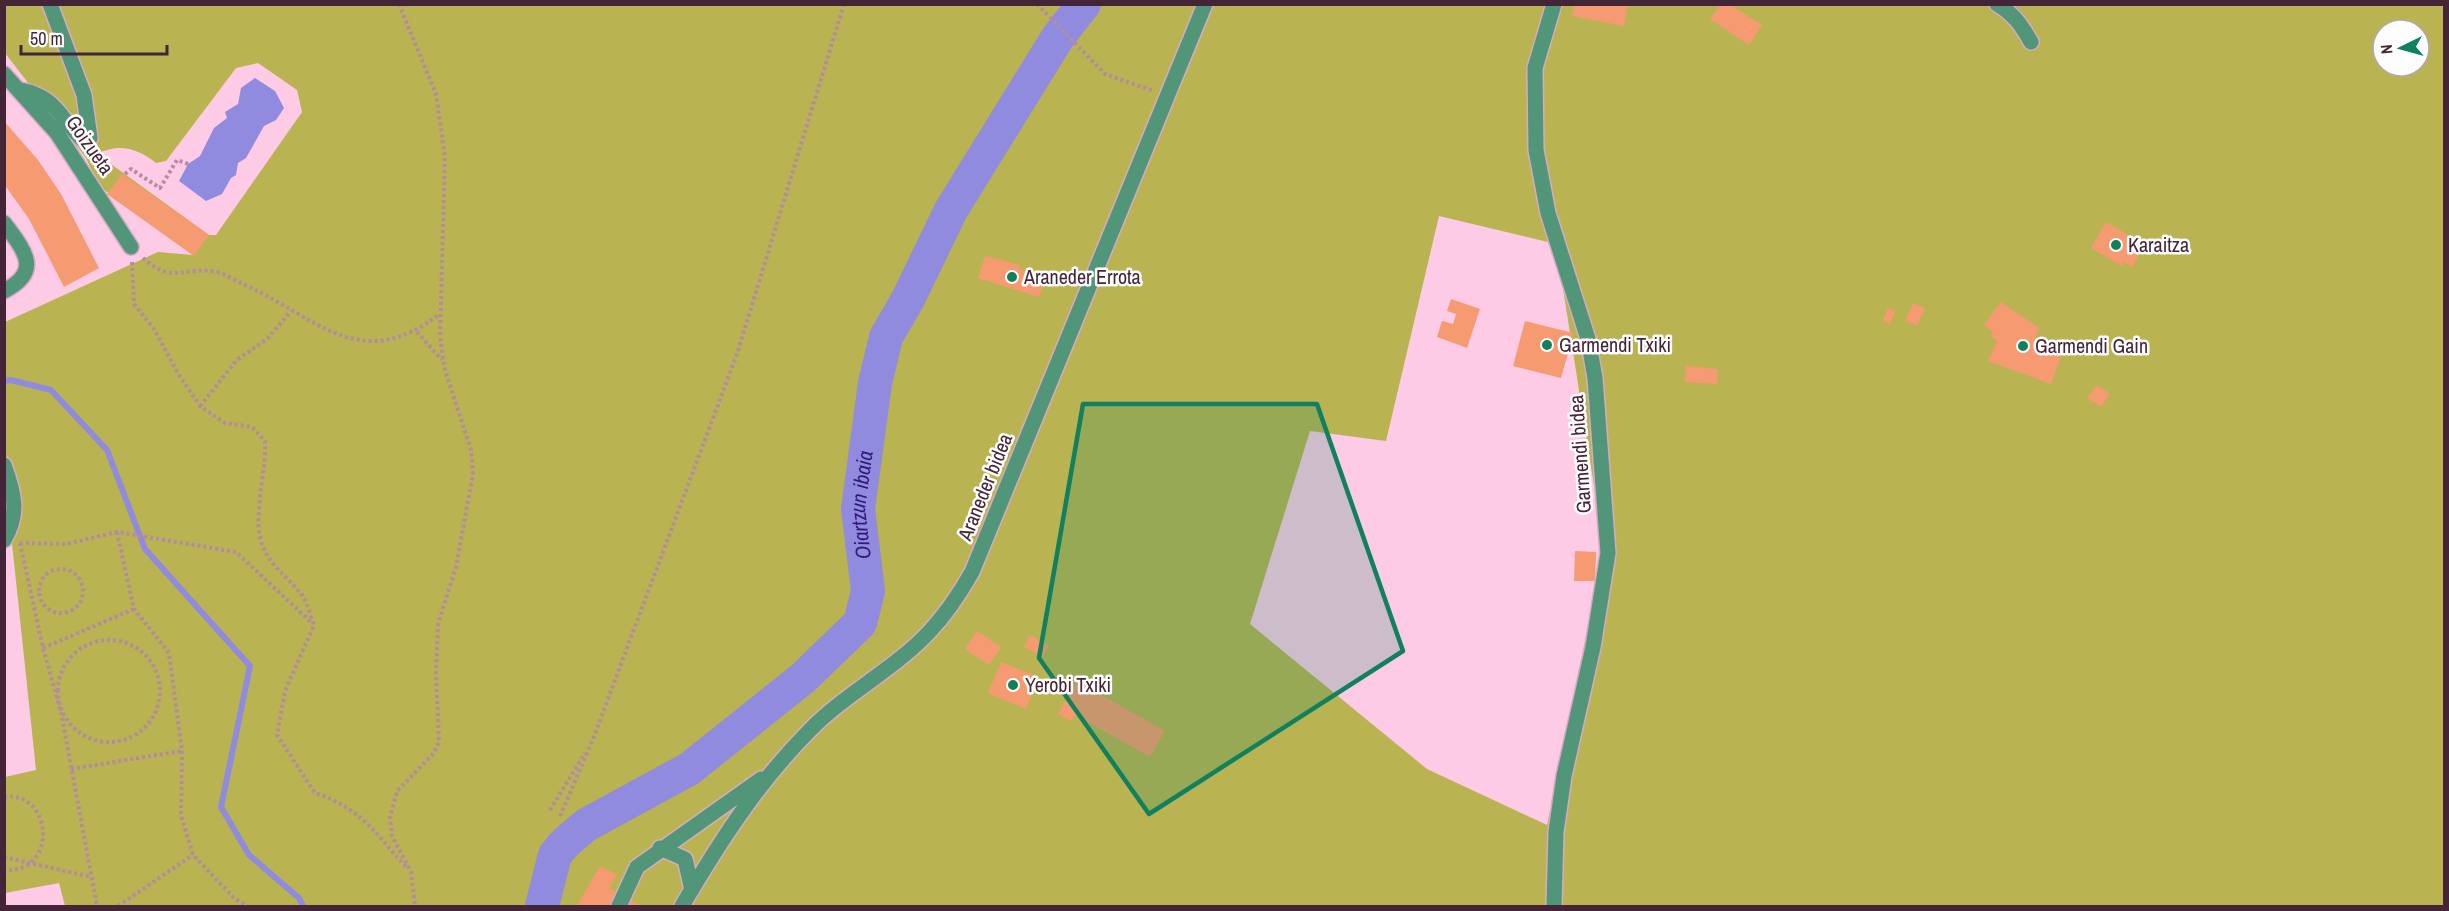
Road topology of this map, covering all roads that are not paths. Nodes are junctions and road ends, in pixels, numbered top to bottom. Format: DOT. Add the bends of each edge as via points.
graph roads {
  1 [pos="50,4"];
  2 [pos="1205,4"];
  3 [pos="1554,4"];
  4 [pos="1997,4"];
  5 [pos="2031,42"];
  6 [pos="4,74"];
  7 [pos="20,90"];
  8 [pos="4,223"];
  9 [pos="131,247"];
  10 [pos="4,291"];
  11 [pos="4,465"];
  12 [pos="10,541"];
  13 [pos="776,768"];
  14 [pos="660,848"];
  15 [pos="692,890"];
  16 [pos="619,906"];
  17 [pos="682,906"];
  18 [pos="1554,906"];
  1 -- 7 [label="street" via="84,95 90,138 84,141 77,135 47,99"];
  2 -- 13 [label="street, Araneder bidea" via="972,572 954,603 929,632 812,729"];
  3 -- 18 [label="street, Garmendi bidea" via="1535,68 1536,150 1548,213 1588,339 1595,378 1608,553 1593,647 1564,776 1556,832"];
  4 -- 5 [label="street" via="2021,24"];
  6 -- 7 [label="street, Goizueta"];
  7 -- 9 [label="street, Goizueta" via="62,140"];
  8 -- 10 [label="street" via="24,251 27,268 21,281"];
  11 -- 12 [label="street" via="14,492"];
  13 -- 14 [label="street"];
  13 -- 15 [label="street, Araneder bidea" via="738,815"];
  14 -- 15 [label="street" via="685,859"];
  14 -- 16 [label="street" via="637,867"];
  15 -- 17 [label="street, Araneder bidea"];
}
